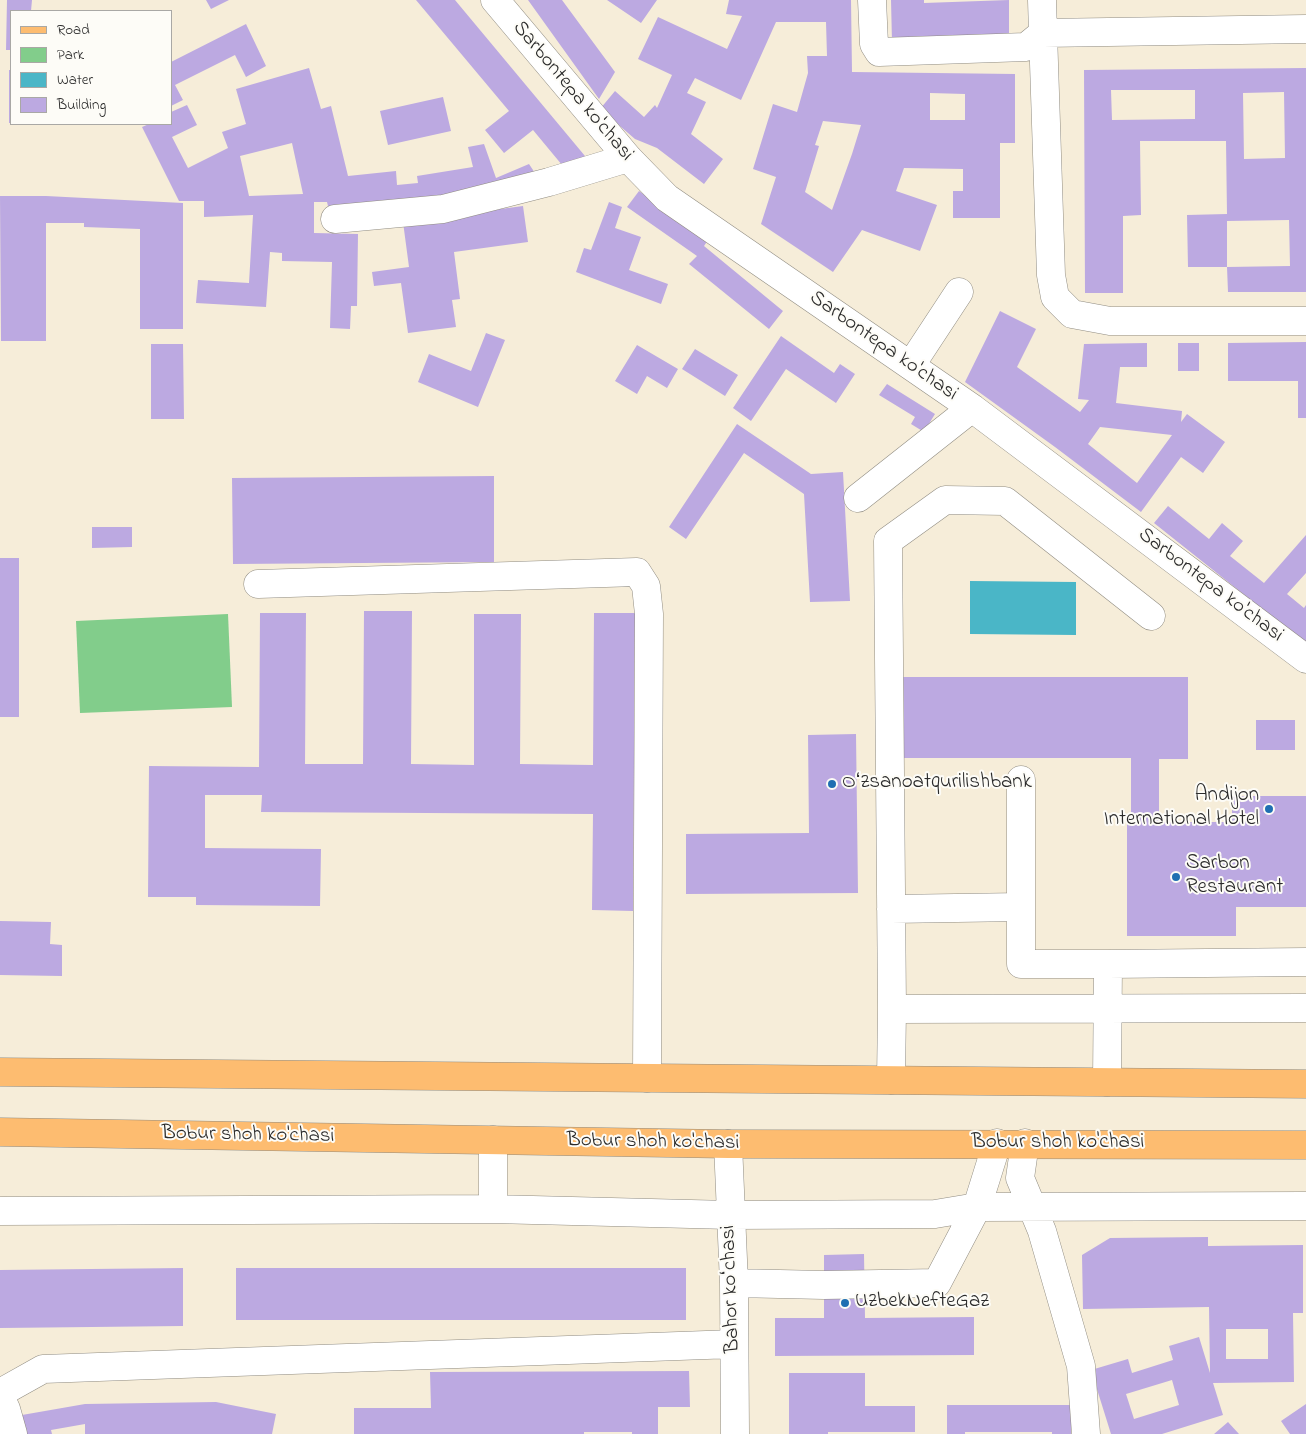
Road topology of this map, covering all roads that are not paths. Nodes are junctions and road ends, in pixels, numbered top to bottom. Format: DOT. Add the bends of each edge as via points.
graph roads {
  1 [pos="495,0"];
  2 [pos="872,0"];
  3 [pos="1042,0"];
  4 [pos="1306,29"];
  5 [pos="1043,33"];
  6 [pos="628,158"];
  7 [pos="335,219"];
  8 [pos="959,292"];
  9 [pos="1306,321"];
  10 [pos="911,365"];
  11 [pos="972,408"];
  12 [pos="858,498"];
  13 [pos="258,584"];
  14 [pos="1151,616"];
  15 [pos="1306,658"];
  16 [pos="1021,780"];
  17 [pos="1021,907"];
  18 [pos="891,910"];
  19 [pos="1306,962"];
  20 [pos="1108,964"];
  21 [pos="1108,1008"];
  22 [pos="1306,1008"];
  23 [pos="892,1009"];
  24 [pos="0,1072"];
  25 [pos="647,1078"];
  26 [pos="892,1080"];
  27 [pos="1107,1082"];
  28 [pos="1306,1084"];
  29 [pos="0,1132"];
  30 [pos="493,1140"];
  31 [pos="997,1143"];
  32 [pos="1025,1143"];
  33 [pos="728,1144"];
  34 [pos="1306,1145"];
  35 [pos="1306,1206"];
  36 [pos="977,1207"];
  37 [pos="1033,1207"];
  38 [pos="493,1209"];
  39 [pos="0,1211"];
  40 [pos="730,1215"];
  41 [pos="734,1284"];
  42 [pos="734,1344"];
  43 [pos="0,1394"];
  44 [pos="13,1434"];
  45 [pos="735,1434"];
  46 [pos="1086,1434"];
  1 -- 6 [label="street, Sarbontepa ko'chasi"];
  2 -- 5 [label="street" via="874,44 879,52 1026,47"];
  3 -- 5 [label="street"];
  4 -- 5 [label="street"];
  5 -- 9 [label="street" via="1051,275 1055,297 1072,314 1110,321"];
  6 -- 7 [label="street" via="443,209"];
  6 -- 10 [label="street, Sarbontepa ko'chasi" via="667,198"];
  8 -- 10 [label="street"];
  10 -- 11 [label="street, Sarbontepa ko'chasi"];
  11 -- 12 [label="street"];
  11 -- 15 [label="street, Sarbontepa ko'chasi"];
  13 -- 25 [label="street" via="637,572 646,586 649,614"];
  14 -- 18 [label="street" via="1005,501 945,500 888,541"];
  16 -- 17 [label="street"];
  17 -- 18 [label="street"];
  17 -- 20 [label="street" via="1021,964"];
  18 -- 23 [label="street"];
  19 -- 20 [label="street"];
  20 -- 21 [label="street"];
  21 -- 22 [label="street"];
  21 -- 23 [label="street"];
  21 -- 27 [label="street"];
  23 -- 26 [label="street"];
  24 -- 25 [label="main road"];
  25 -- 26 [label="main road"];
  26 -- 27 [label="main road"];
  27 -- 28 [label="main road"];
  29 -- 30 [label="main road, Bobur shoh ko'chasi"];
  30 -- 33 [label="main road, Bobur shoh ko'chasi"];
  30 -- 38 [label="street"];
  31 -- 32 [label="main road, Bobur shoh ko'chasi"];
  31 -- 33 [label="main road, Bobur shoh ko'chasi"];
  31 -- 36 [label="street"];
  32 -- 34 [label="main road, Bobur shoh ko'chasi"];
  32 -- 37 [label="street" via="1020,1178"];
  33 -- 40 [label="street, Bahor koʻchasi"];
  35 -- 37 [label="street"];
  36 -- 37 [label="street"];
  36 -- 40 [label="street" via="935,1214"];
  36 -- 41 [label="street" via="937,1283"];
  37 -- 46 [label="street" via="1081,1366"];
  38 -- 39 [label="street"];
  38 -- 40 [label="street"];
  40 -- 41 [label="street, Bahor koʻchasi"];
  41 -- 42 [label="street, Bahor koʻchasi"];
  42 -- 43 [label="street" via="43,1369"];
  42 -- 45 [label="street, Bahor koʻchasi"];
  43 -- 44 [label="street"];
}
